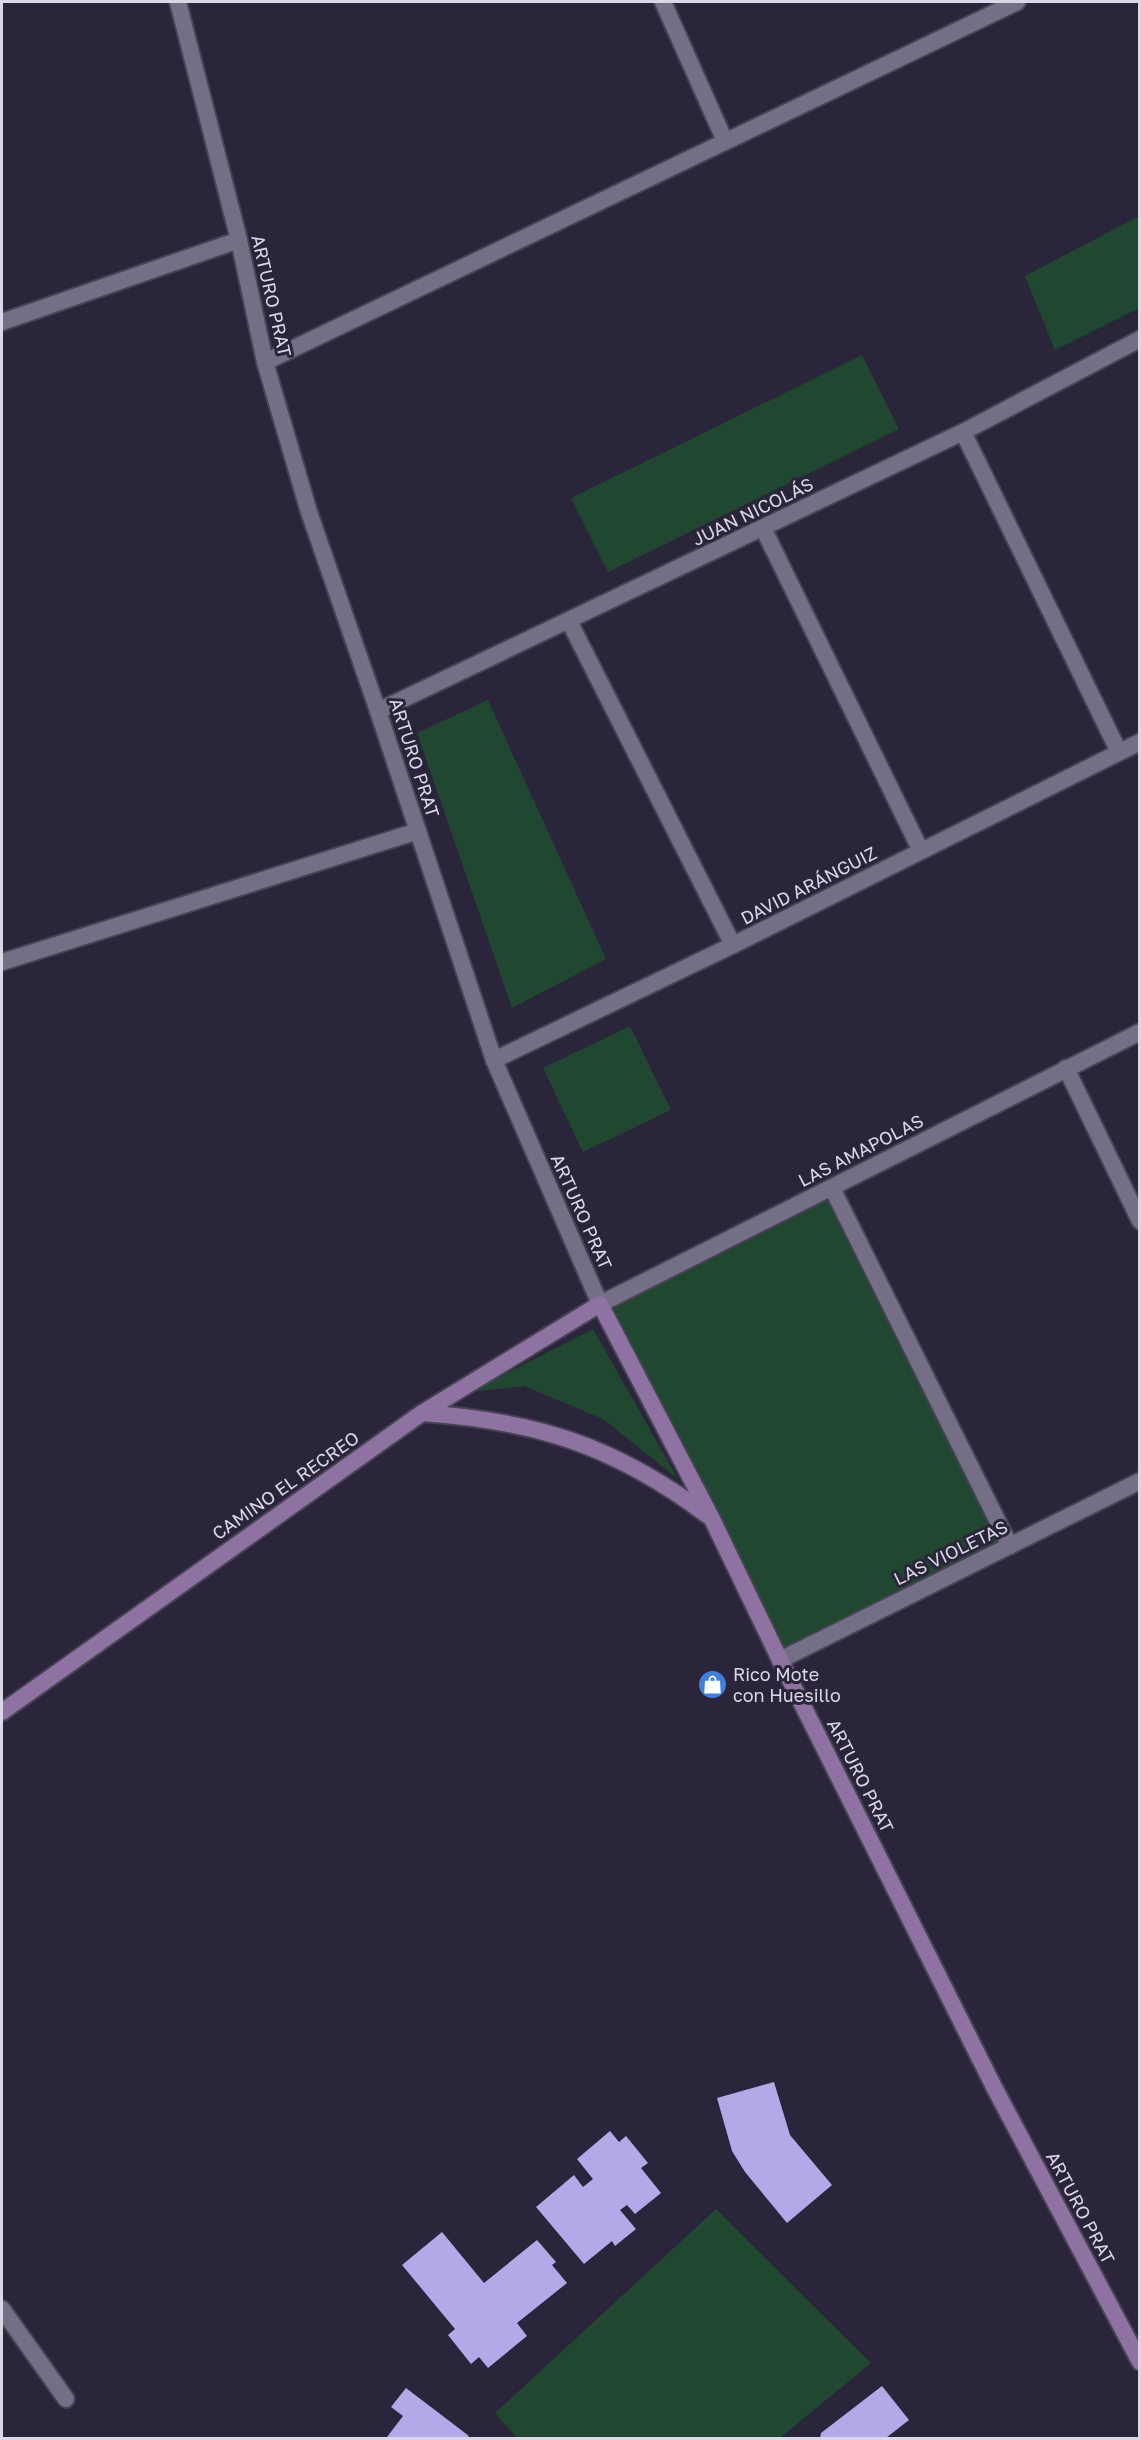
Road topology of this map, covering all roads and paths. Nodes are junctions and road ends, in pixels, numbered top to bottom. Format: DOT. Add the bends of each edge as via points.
graph roads {
  1 [pos="178,2"];
  2 [pos="663,2"];
  3 [pos="1017,2"];
  4 [pos="725,141"];
  5 [pos="239,240"];
  6 [pos="2,322"];
  7 [pos="1140,339"];
  8 [pos="266,362"];
  9 [pos="963,432"];
  10 [pos="763,528"];
  11 [pos="569,621"];
  12 [pos="378,711"];
  13 [pos="1140,742"];
  14 [pos="1119,752"];
  15 [pos="418,831"];
  16 [pos="921,851"];
  17 [pos="733,945"];
  18 [pos="2,962"];
  19 [pos="1140,1032"];
  20 [pos="494,1060"];
  21 [pos="1065,1068"];
  22 [pos="832,1188"];
  23 [pos="1140,1221"];
  24 [pos="600,1304"];
  25 [pos="422,1413"];
  26 [pos="1140,1481"];
  27 [pos="712,1519"];
  28 [pos="1010,1546"];
  29 [pos="780,1660"];
  30 [pos="2,1712"];
  31 [pos="2,2309"];
  32 [pos="1140,2362"];
  33 [pos="66,2399"];
  1 -- 5 [label="street, ARTURO PRAT"];
  2 -- 4 [label="street"];
  3 -- 4 [label="street"];
  4 -- 8 [label="street"];
  5 -- 6 [label="street"];
  5 -- 8 [label="street, ARTURO PRAT"];
  7 -- 9 [label="street, JUAN NICOLÁS"];
  8 -- 12 [label="street, ARTURO PRAT" via="309,512"];
  9 -- 10 [label="street, JUAN NICOLÁS"];
  9 -- 14 [label="street"];
  10 -- 11 [label="street, JUAN NICOLÁS"];
  10 -- 16 [label="street"];
  11 -- 12 [label="street, JUAN NICOLÁS"];
  11 -- 17 [label="street"];
  12 -- 15 [label="street, ARTURO PRAT"];
  13 -- 14 [label="street, DAVID ARÁNGUIZ"];
  14 -- 16 [label="street, DAVID ARÁNGUIZ"];
  15 -- 18 [label="street"];
  15 -- 20 [label="street, ARTURO PRAT"];
  16 -- 17 [label="street, DAVID ARÁNGUIZ"];
  17 -- 20 [label="street, DAVID ARÁNGUIZ"];
  19 -- 21 [label="street, LAS AMAPOLAS"];
  20 -- 24 [label="street, ARTURO PRAT"];
  21 -- 22 [label="street, LAS AMAPOLAS"];
  21 -- 23 [label="street"];
  22 -- 24 [label="street, LAS AMAPOLAS"];
  22 -- 28 [label="street"];
  24 -- 25 [label="main road, CAMINO EL RECREO"];
  24 -- 27 [label="main road, ARTURO PRAT"];
  25 -- 27 [label="main road" via="519,1425 566,1438 643,1472"];
  25 -- 30 [label="main road, CAMINO EL RECREO"];
  26 -- 28 [label="street, LAS VIOLETAS"];
  27 -- 29 [label="main road, ARTURO PRAT"];
  28 -- 29 [label="street, LAS VIOLETAS"];
  29 -- 32 [label="main road, ARTURO PRAT" via="995,2090"];
  31 -- 33 [label="street"];
}
